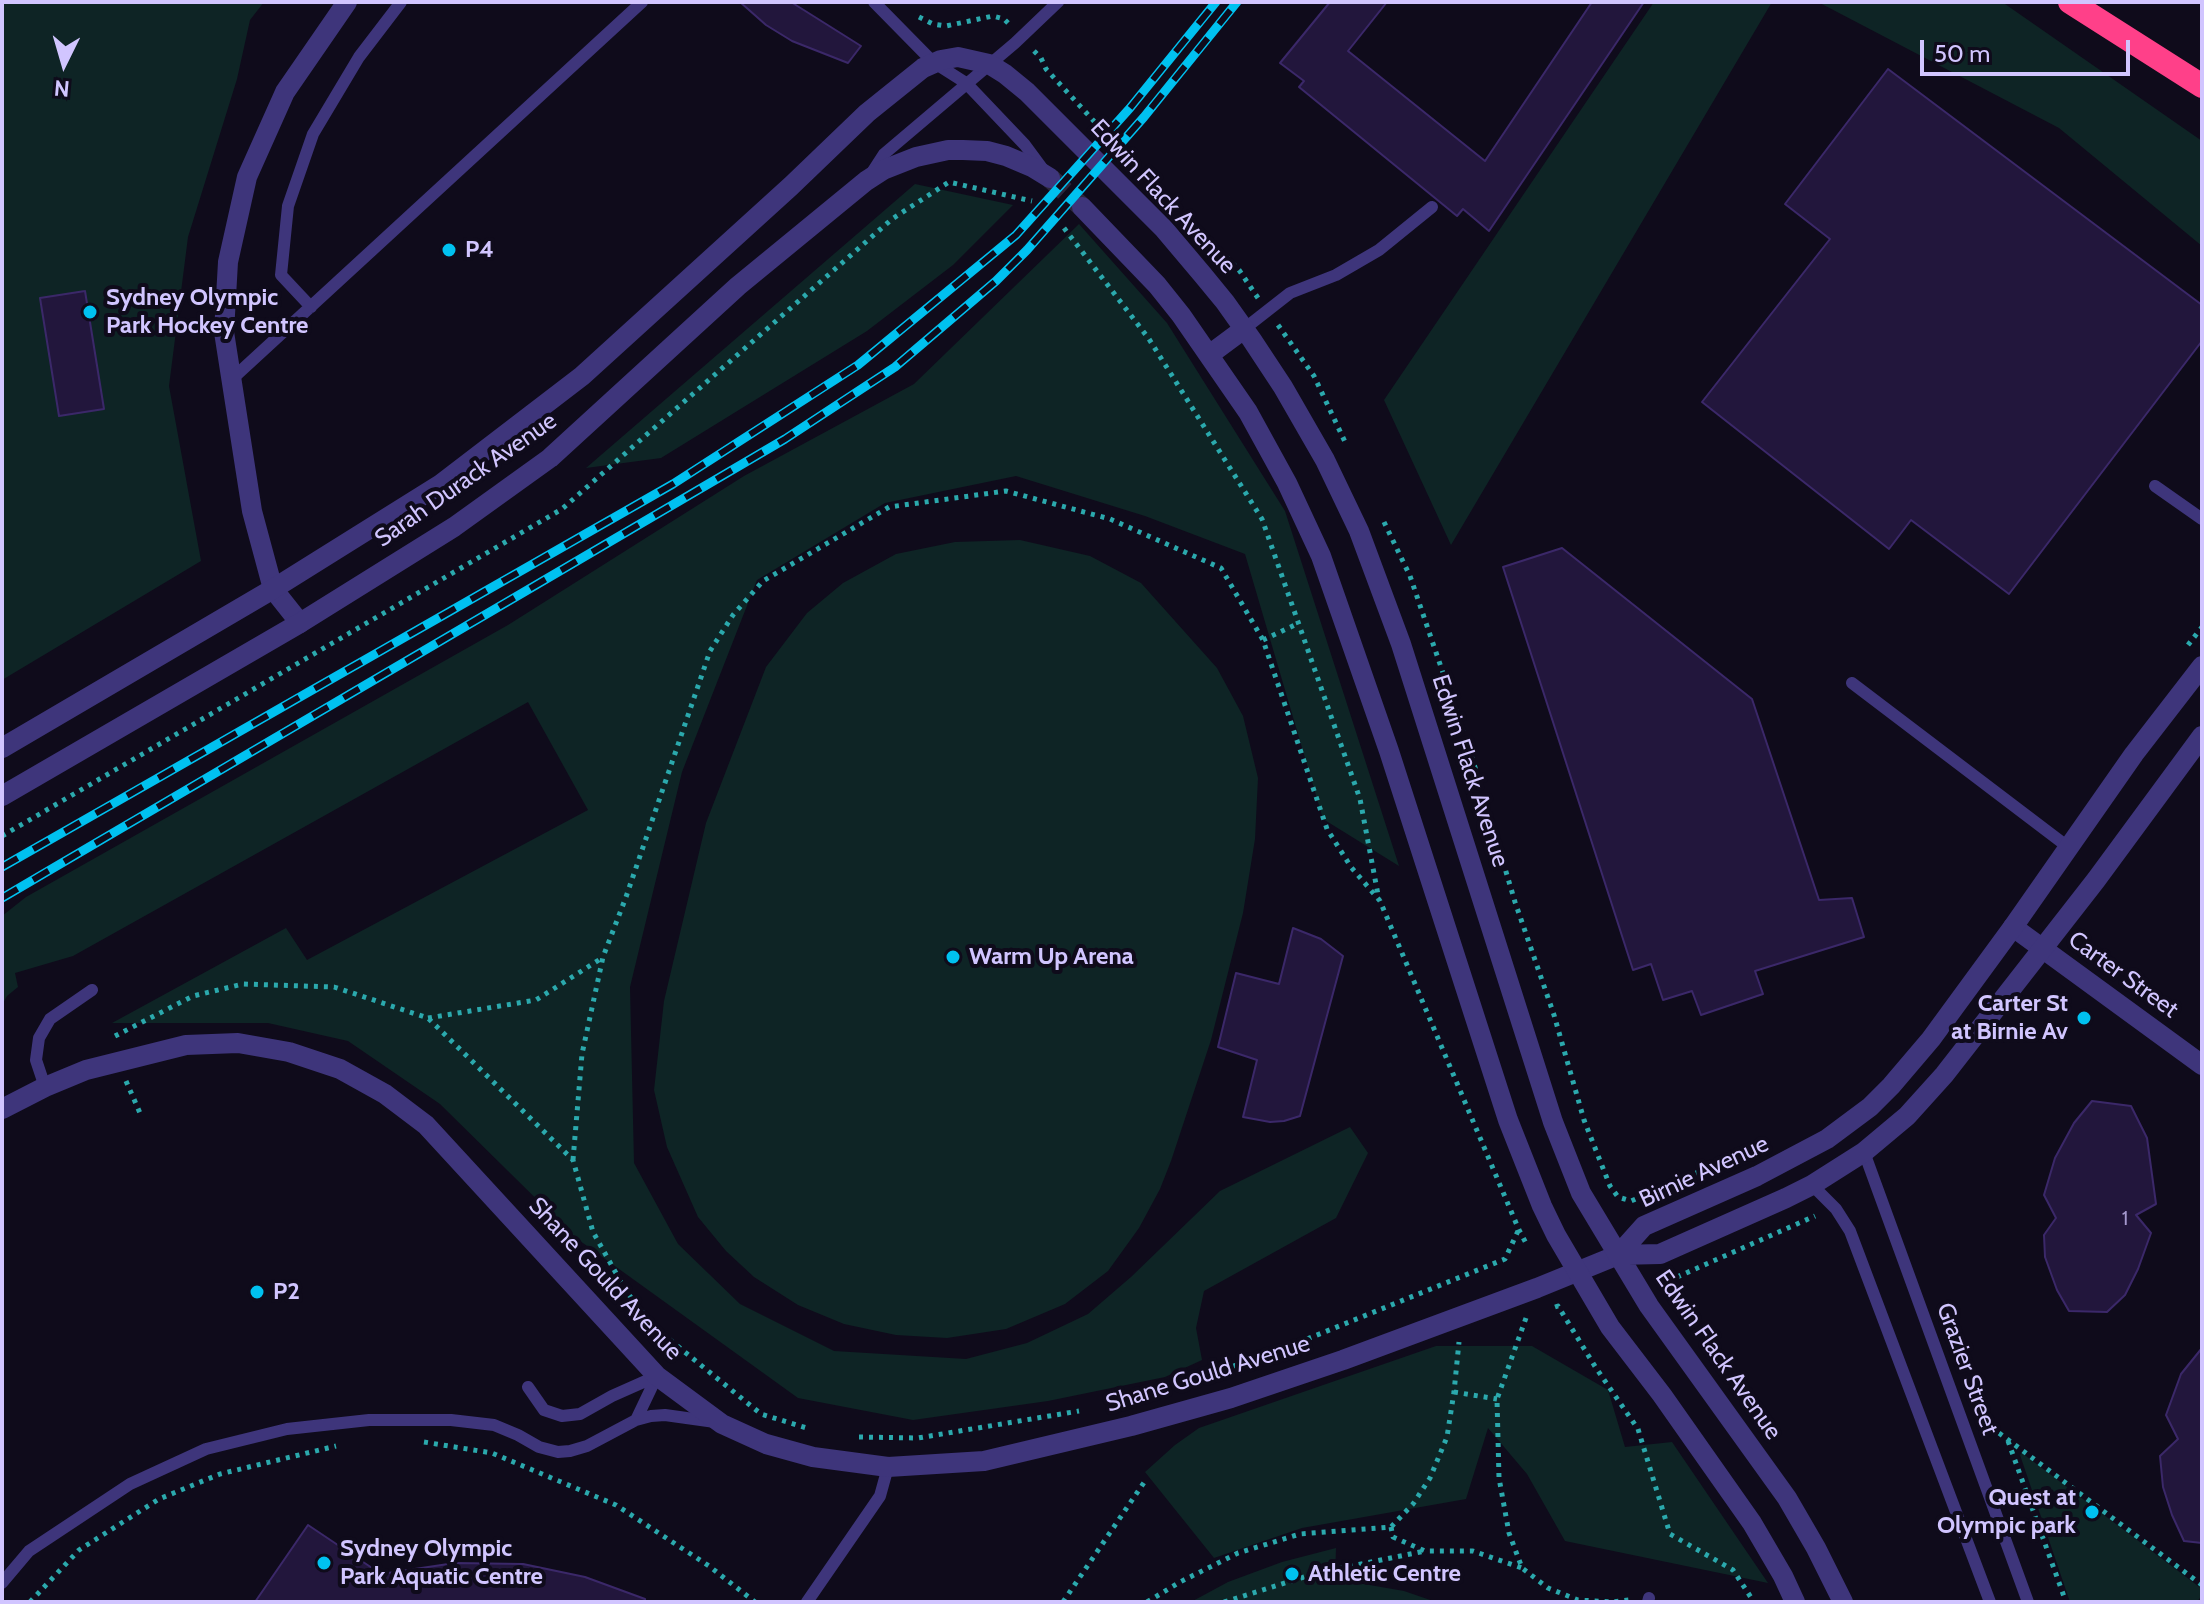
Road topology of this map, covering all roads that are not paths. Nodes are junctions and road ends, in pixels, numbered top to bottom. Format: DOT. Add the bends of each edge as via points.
graph roads {
  1 [pos="347,2"];
  2 [pos="401,2"];
  3 [pos="642,2"];
  4 [pos="874,2"];
  5 [pos="1058,2"];
  6 [pos="2070,2"];
  7 [pos="933,62"];
  8 [pos="989,64"];
  9 [pos="966,83"];
  10 [pos="2202,86"];
  11 [pos="1050,178"];
  12 [pos="866,181"];
  13 [pos="1082,207"];
  14 [pos="1432,207"];
  15 [pos="311,307"];
  16 [pos="1244,329"];
  17 [pos="1209,355"];
  18 [pos="232,379"];
  19 [pos="2155,486"];
  20 [pos="2202,519"];
  21 [pos="273,589"];
  22 [pos="300,623"];
  23 [pos="2202,666"];
  24 [pos="1852,683"];
  25 [pos="2202,736"];
  26 [pos="2,748"];
  27 [pos="2,796"];
  28 [pos="2068,847"];
  29 [pos="2013,927"];
  30 [pos="2042,948"];
  31 [pos="92,990"];
  32 [pos="2202,1065"];
  33 [pos="45,1087"];
  34 [pos="2,1109"];
  35 [pos="1827,1139"];
  36 [pos="1864,1152"];
  37 [pos="1844,1165"];
  38 [pos="1812,1185"];
  39 [pos="1618,1255"];
  40 [pos="1578,1271"];
  41 [pos="657,1376"];
  42 [pos="528,1387"];
  43 [pos="636,1420"];
  44 [pos="722,1424"];
  45 [pos="888,1467"];
  46 [pos="2,1583"];
  47 [pos="807,1602"];
  48 [pos="1795,1602"];
  49 [pos="1843,1602"];
  50 [pos="1990,1602"];
  51 [pos="2028,1602"];
  1 -- 18 [label="street" via="285,92 247,177 228,262 224,332"];
  2 -- 15 [label="lane" via="359,57 313,134 288,206 281,275"];
  3 -- 15 [label="lane"];
  4 -- 7 [label="lane"];
  5 -- 8 [label="lane"];
  6 -- 10 [label="highway"];
  7 -- 8 [label="street, Edwin Flack Avenue" via="958,57"];
  7 -- 9 [label="lane"];
  7 -- 21 [label="street, Sarah Durack Avenue" via="867,113 582,376 441,484"];
  8 -- 9 [label="lane"];
  8 -- 16 [label="street, Edwin Flack Avenue" via="1027,92 1164,229"];
  9 -- 11 [label="lane"];
  9 -- 12 [label="lane" via="884,154"];
  11 -- 12 [label="street, Sarah Durack Avenue" via="1017,159 987,151 948,150 899,163"];
  12 -- 22 [label="street, Sarah Durack Avenue" via="738,286 550,458 454,527"];
  13 -- 17 [label="street" via="1157,285"];
  14 -- 16 [label="lane" via="1379,250 1290,293"];
  15 -- 18 [label="lane"];
  16 -- 17 [label="street"];
  16 -- 39 [label="street, Edwin Flack Avenue" via="1325,460 1359,531 1401,644 1553,1122 1581,1193"];
  17 -- 40 [label="street" via="1248,412 1321,556 1508,1120 1542,1206"];
  18 -- 21 [label="street" via="252,511"];
  19 -- 20 [label="lane"];
  21 -- 22 [label="street"];
  21 -- 26 [label="street, Sarah Durack Avenue"];
  22 -- 27 [label="street, Sarah Durack Avenue"];
  23 -- 28 [label="street, Birnie Avenue"];
  24 -- 28 [label="lane"];
  25 -- 30 [label="street"];
  28 -- 29 [label="street, Birnie Avenue"];
  29 -- 30 [label="street, Carter Street"];
  29 -- 35 [label="street, Birnie Avenue" via="1910,1065 1870,1107"];
  30 -- 32 [label="street, Carter Street"];
  30 -- 36 [label="street" via="1927,1095"];
  31 -- 33 [label="lane" via="50,1019 39,1038 36,1060"];
  33 -- 34 [label="street, Shane Gould Avenue"];
  33 -- 41 [label="street, Shane Gould Avenue" via="86,1070 186,1045 238,1043 340,1069 426,1125"];
  35 -- 37 [label="street"];
  35 -- 39 [label="street, Birnie Avenue" via="1644,1226"];
  36 -- 37 [label="street"];
  36 -- 51 [label="lane, Grazier Street"];
  37 -- 38 [label="street"];
  38 -- 39 [label="street" via="1660,1254"];
  38 -- 50 [label="lane" via="1850,1231"];
  39 -- 40 [label="street, Shane Gould Avenue"];
  39 -- 49 [label="street, Edwin Flack Avenue" via="1787,1498"];
  40 -- 45 [label="street, Shane Gould Avenue" via="1231,1398 984,1461"];
  40 -- 48 [label="street" via="1610,1327 1752,1523"];
  41 -- 42 [label="lane" via="580,1414 562,1416 544,1410"];
  41 -- 43 [label="lane"];
  41 -- 44 [label="street, Shane Gould Avenue"];
  43 -- 44 [label="lane" via="665,1415"];
  43 -- 46 [label="lane" via="587,1446 558,1452 494,1425 451,1420 369,1420 287,1429 206,1449 130,1484 72,1521 29,1551"];
  44 -- 45 [label="street, Shane Gould Avenue" via="813,1457"];
  45 -- 47 [label="lane" via="880,1496"];
}
